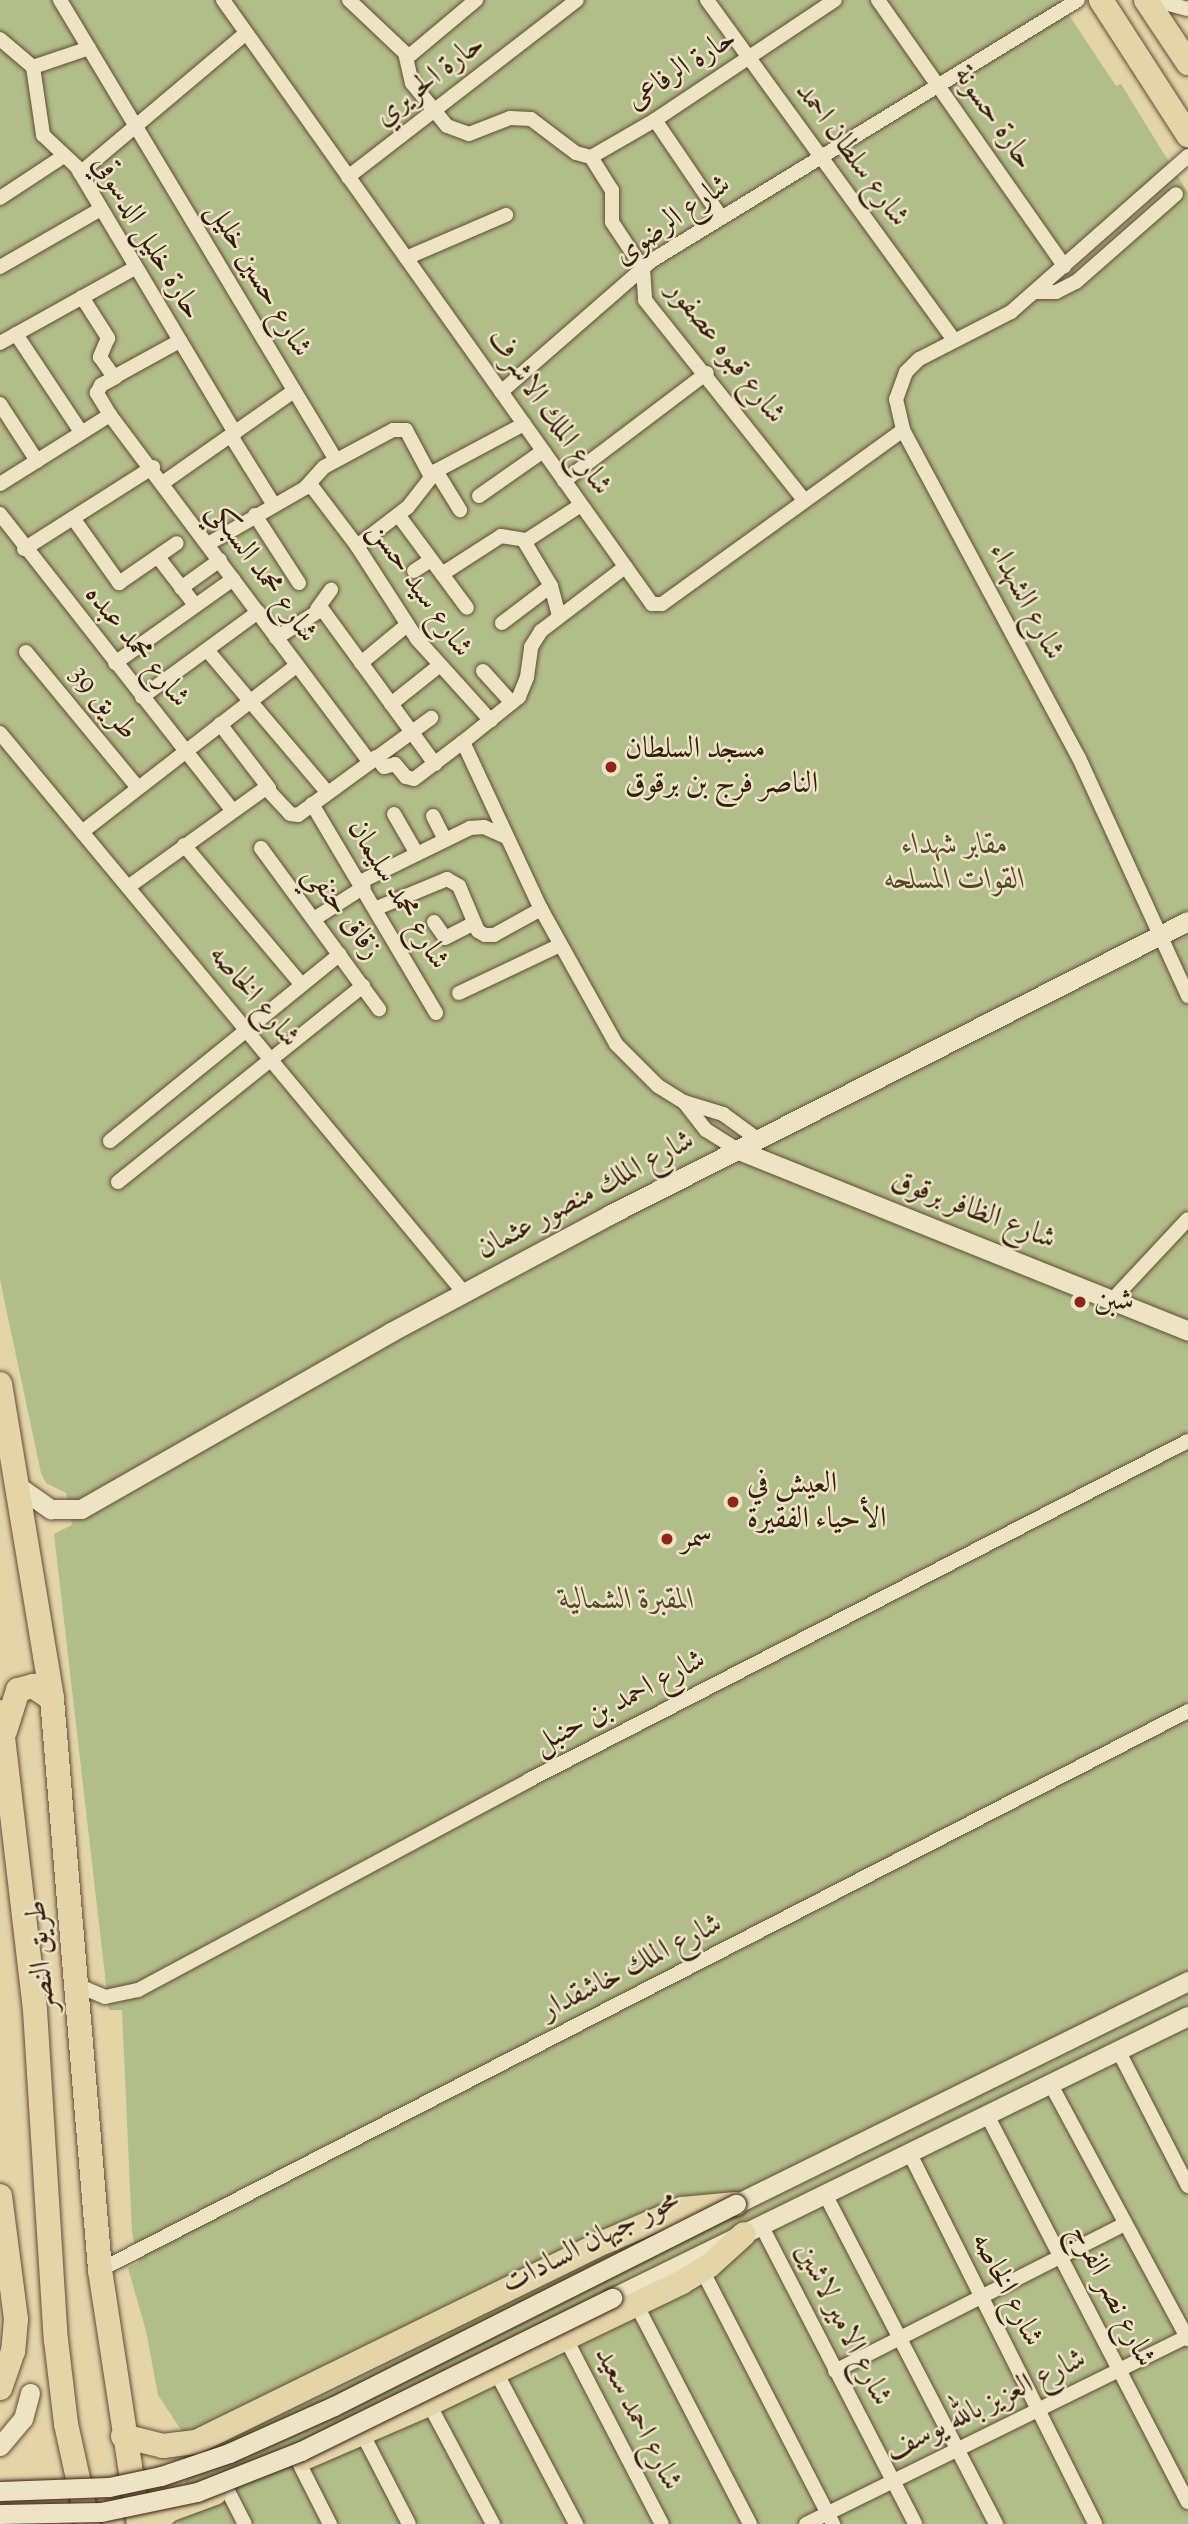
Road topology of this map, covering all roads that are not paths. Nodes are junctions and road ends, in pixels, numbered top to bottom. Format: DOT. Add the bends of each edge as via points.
graph roads {
  1 [pos="223,0"];
  2 [pos="349,0"];
  3 [pos="476,0"];
  4 [pos="577,0"];
  5 [pos="707,0"];
  6 [pos="835,0"];
  7 [pos="878,0"];
  8 [pos="1079,0"];
  9 [pos="1101,0"];
  10 [pos="1146,0"];
  11 [pos="1154,0"];
  12 [pos="62,1"];
  13 [pos="1188,9"];
  14 [pos="246,33"];
  15 [pos="0,39"];
  16 [pos="89,48"];
  17 [pos="408,57"];
  18 [pos="749,59"];
  19 [pos="1188,63"];
  20 [pos="33,67"];
  21 [pos="940,86"];
  22 [pos="434,110"];
  23 [pos="655,120"];
  24 [pos="136,126"];
  25 [pos="1188,135"];
  26 [pos="64,156"];
  27 [pos="1188,156"];
  28 [pos="590,157"];
  29 [pos="819,158"];
  30 [pos="79,173"];
  31 [pos="348,177"];
  32 [pos="1176,194"];
  33 [pos="0,198"];
  34 [pos="101,209"];
  35 [pos="506,215"];
  36 [pos="721,217"];
  37 [pos="406,258"];
  38 [pos="1064,266"];
  39 [pos="0,267"];
  40 [pos="135,268"];
  41 [pos="643,270"];
  42 [pos="1036,292"];
  43 [pos="82,297"];
  44 [pos="16,334"];
  45 [pos="954,340"];
  46 [pos="178,342"];
  47 [pos="0,343"];
  48 [pos="707,373"];
  49 [pos="116,377"];
  50 [pos="294,391"];
  51 [pos="501,392"];
  52 [pos="0,404"];
  53 [pos="110,415"];
  54 [pos="524,424"];
  55 [pos="904,430"];
  56 [pos="81,432"];
  57 [pos="233,435"];
  58 [pos="543,452"];
  59 [pos="336,460"];
  60 [pos="37,461"];
  61 [pos="153,467"];
  62 [pos="433,473"];
  63 [pos="564,481"];
  64 [pos="164,482"];
  65 [pos="0,484"];
  66 [pos="310,484"];
  67 [pos="479,496"];
  68 [pos="804,500"];
  69 [pos="274,505"];
  70 [pos="581,505"];
  71 [pos="460,510"];
  72 [pos="0,514"];
  73 [pos="255,515"];
  74 [pos="399,516"];
  75 [pos="73,518"];
  76 [pos="524,541"];
  77 [pos="177,543"];
  78 [pos="208,544"];
  79 [pos="357,546"];
  80 [pos="24,549"];
  81 [pos="158,557"];
  82 [pos="220,560"];
  83 [pos="431,560"];
  84 [pos="625,567"];
  85 [pos="414,571"];
  86 [pos="442,574"];
  87 [pos="233,579"];
  88 [pos="299,583"];
  89 [pos="551,586"];
  90 [pos="181,588"];
  91 [pos="331,590"];
  92 [pos="195,605"];
  93 [pos="467,608"];
  94 [pos="317,609"];
  95 [pos="258,612"];
  96 [pos="559,615"];
  97 [pos="502,623"];
  98 [pos="407,625"];
  99 [pos="276,638"];
  100 [pos="207,650"];
  101 [pos="26,652"];
  102 [pos="115,663"];
  103 [pos="361,663"];
  104 [pos="296,666"];
  105 [pos="439,666"];
  106 [pos="483,671"];
  107 [pos="142,698"];
  108 [pos="250,701"];
  109 [pos="391,704"];
  110 [pos="512,704"];
  111 [pos="431,718"];
  112 [pos="491,721"];
  113 [pos="220,724"];
  114 [pos="412,732"];
  115 [pos="0,733"];
  116 [pos="463,742"];
  117 [pos="186,751"];
  118 [pos="373,760"];
  119 [pos="435,764"];
  120 [pos="138,788"];
  121 [pos="269,788"];
  122 [pos="327,792"];
  123 [pos="312,804"];
  124 [pos="233,811"];
  125 [pos="394,814"];
  126 [pos="433,816"];
  127 [pos="82,832"];
  128 [pos="506,837"];
  129 [pos="445,840"];
  130 [pos="184,845"];
  131 [pos="261,848"];
  132 [pos="417,854"];
  133 [pos="362,884"];
  134 [pos="128,887"];
  135 [pos="377,908"];
  136 [pos="541,909"];
  137 [pos="314,919"];
  138 [pos="1188,921"];
  139 [pos="434,922"];
  140 [pos="474,923"];
  141 [pos="1162,938"];
  142 [pos="560,945"];
  143 [pos="340,954"];
  144 [pos="302,985"];
  145 [pos="363,986"];
  146 [pos="459,993"];
  147 [pos="1188,996"];
  148 [pos="379,1009"];
  149 [pos="436,1013"];
  150 [pos="247,1030"];
  151 [pos="271,1059"];
  152 [pos="684,1102"];
  153 [pos="755,1138"];
  154 [pos="110,1141"];
  155 [pos="736,1149"];
  156 [pos="118,1182"];
  157 [pos="1188,1219"];
  158 [pos="465,1294"];
  159 [pos="1114,1298"];
  160 [pos="1188,1331"];
  161 [pos="0,1384"];
  162 [pos="3,1434"];
  163 [pos="1188,1441"];
  164 [pos="19,1487"];
  165 [pos="52,1699"];
  166 [pos="1188,1711"];
  167 [pos="0,1712"];
  168 [pos="4,1737"];
  169 [pos="9,1791"];
  170 [pos="0,1854"];
  171 [pos="1188,1981"];
  172 [pos="77,1985"];
  173 [pos="1187,2020"];
  174 [pos="1118,2050"];
  175 [pos="1050,2083"];
  176 [pos="986,2115"];
  177 [pos="909,2152"];
  178 [pos="1188,2186"];
  179 [pos="825,2194"];
  180 [pos="0,2196"];
  181 [pos="736,2204"];
  182 [pos="1125,2224"];
  183 [pos="752,2229"];
  184 [pos="1060,2254"];
  185 [pos="100,2270"];
  186 [pos="702,2270"];
  187 [pos="979,2297"];
  188 [pos="636,2304"];
  189 [pos="1188,2337"];
  190 [pos="566,2339"];
  191 [pos="899,2341"];
  192 [pos="1120,2370"];
  193 [pos="835,2371"];
  194 [pos="496,2372"];
  195 [pos="0,2388"];
  196 [pos="30,2393"];
  197 [pos="429,2404"];
  198 [pos="1037,2410"];
  199 [pos="362,2433"];
  200 [pos="123,2436"];
  201 [pos="185,2445"];
  202 [pos="0,2446"];
  203 [pos="958,2449"];
  204 [pos="298,2461"];
  205 [pos="893,2481"];
  206 [pos="227,2488"];
  207 [pos="0,2491"];
  208 [pos="197,2500"];
  209 [pos="1188,2502"];
  210 [pos="0,2514"];
  211 [pos="830,2519"];
  212 [pos="88,2524"];
  213 [pos="139,2524"];
  214 [pos="154,2524"];
  215 [pos="245,2524"];
  216 [pos="330,2524"];
  217 [pos="409,2524"];
  218 [pos="493,2524"];
  219 [pos="576,2524"];
  220 [pos="662,2524"];
  221 [pos="750,2524"];
  222 [pos="806,2524"];
  223 [pos="915,2524"];
  224 [pos="996,2524"];
  225 [pos="1095,2524"];
  1 -- 14 [label="street, شارع الملك الاشرف"];
  2 -- 17 [label="street"];
  3 -- 17 [label="street"];
  4 -- 22 [label="street, حارة الحريري"];
  5 -- 18 [label="street, شارع سلطان احمد"];
  6 -- 18 [label="street, حارة الرفاعى"];
  7 -- 21 [label="street, حارة حسونة"];
  8 -- 21 [label="street, شارع الرضوى"];
  9 -- 25 [label="highway"];
  10 -- 19 [label="highway"];
  11 -- 13 [label="street"];
  12 -- 16 [label="street, شارع حسين خليل"];
  14 -- 24 [label="street"];
  14 -- 31 [label="street, شارع الملك الاشرف"];
  15 -- 20 [label="street"];
  16 -- 20 [label="street"];
  16 -- 24 [label="street, شارع حسين خليل"];
  17 -- 22 [label="street" via="409,77"];
  18 -- 23 [label="street, حارة الرفاعى"];
  18 -- 29 [label="street, شارع سلطان احمد"];
  20 -- 26 [label="street, حارة خليل الدسوقي" via="43,135"];
  21 -- 29 [label="street, شارع الرضوى"];
  21 -- 38 [label="street, حارة حسونة"];
  22 -- 28 [label="street" via="447,126 469,134 510,118 531,119 576,153"];
  22 -- 31 [label="street, حارة الحريري"];
  23 -- 28 [label="street, حارة الرفاعى"];
  23 -- 36 [label="street"];
  24 -- 30 [label="street"];
  24 -- 50 [label="street, شارع حسين خليل"];
  26 -- 30 [label="street, حارة خليل الدسوقي"];
  26 -- 33 [label="street"];
  27 -- 38 [label="street, شارع الشهداء"];
  28 -- 41 [label="street, شارع قبوه عصفور" via="612,190 612,222"];
  29 -- 36 [label="street, شارع الرضوى"];
  29 -- 45 [label="street, شارع سلطان احمد"];
  30 -- 34 [label="street, حارة خليل الدسوقي"];
  31 -- 37 [label="street, شارع الملك الاشرف"];
  32 -- 42 [label="street, شارع الشهداء" via="1076,282 1056,292"];
  34 -- 39 [label="street"];
  34 -- 40 [label="street, حارة خليل الدسوقي"];
  35 -- 37 [label="street"];
  36 -- 41 [label="street, شارع الرضوى"];
  37 -- 51 [label="street, شارع الملك الاشرف"];
  38 -- 42 [label="street, شارع الشهداء"];
  40 -- 43 [label="street"];
  40 -- 46 [label="street, حارة خليل الدسوقي"];
  41 -- 48 [label="street, شارع قبوه عصفور" via="645,299"];
  41 -- 51 [label="street, شارع الرضوى"];
  42 -- 45 [label="street, شارع الشهداء" via="984,329"];
  43 -- 44 [label="street"];
  43 -- 49 [label="street" via="108,338 100,357"];
  44 -- 47 [label="street"];
  44 -- 56 [label="street"];
  45 -- 55 [label="street, شارع الشهداء" via="919,359 906,372 896,399"];
  46 -- 49 [label="street"];
  46 -- 57 [label="street, حارة خليل الدسوقي"];
  48 -- 63 [label="street"];
  48 -- 68 [label="street, شارع قبوه عصفور"];
  49 -- 53 [label="street" via="101,385 97,393"];
  50 -- 57 [label="street"];
  50 -- 59 [label="street, شارع حسين خليل"];
  51 -- 54 [label="street, شارع الملك الاشرف"];
  52 -- 60 [label="street"];
  53 -- 56 [label="street"];
  53 -- 61 [label="street, شارع محمد السبكي"];
  54 -- 58 [label="street, شارع الملك الاشرف"];
  54 -- 62 [label="street"];
  55 -- 68 [label="street, شارع الملك الاشرف"];
  55 -- 141 [label="street, شارع الشهداء" via="1079,758"];
  56 -- 60 [label="street"];
  57 -- 64 [label="street"];
  57 -- 69 [label="street, حارة خليل الدسوقي"];
  58 -- 63 [label="street, شارع الملك الاشرف"];
  58 -- 67 [label="street"];
  59 -- 62 [label="street" via="400,428"];
  59 -- 66 [label="street"];
  60 -- 65 [label="street"];
  61 -- 64 [label="street, شارع محمد السبكي"];
  61 -- 75 [label="street"];
  62 -- 71 [label="street"];
  62 -- 74 [label="street"];
  63 -- 70 [label="street, شارع الملك الاشرف"];
  64 -- 78 [label="street, شارع محمد السبكي"];
  66 -- 69 [label="street"];
  66 -- 79 [label="street, شارع سيد حسن"];
  68 -- 84 [label="street, شارع الملك الاشرف" via="657,606"];
  69 -- 73 [label="street"];
  70 -- 76 [label="street"];
  70 -- 84 [label="street, شارع الملك الاشرف"];
  72 -- 80 [label="street, شارع محمد عبده"];
  73 -- 78 [label="street"];
  73 -- 88 [label="street"];
  74 -- 79 [label="street"];
  74 -- 83 [label="street"];
  75 -- 80 [label="street"];
  75 -- 81 [label="street" via="116,582 126,582"];
  76 -- 86 [label="street" via="501,536"];
  76 -- 89 [label="street"];
  77 -- 81 [label="street"];
  78 -- 82 [label="street, شارع محمد السبكي"];
  79 -- 98 [label="street, شارع سيد حسن"];
  80 -- 102 [label="street, شارع محمد عبده"];
  81 -- 90 [label="street"];
  82 -- 87 [label="street, شارع محمد السبكي"];
  82 -- 90 [label="street"];
  83 -- 85 [label="street"];
  83 -- 86 [label="street"];
  84 -- 96 [label="street"];
  86 -- 93 [label="street"];
  87 -- 92 [label="street"];
  87 -- 95 [label="street, شارع محمد السبكي"];
  89 -- 96 [label="street"];
  89 -- 97 [label="street"];
  90 -- 92 [label="street"];
  91 -- 94 [label="street"];
  92 -- 102 [label="street"];
  94 -- 99 [label="street"];
  94 -- 103 [label="street" via="325,611"];
  95 -- 99 [label="street, شارع محمد السبكي"];
  95 -- 100 [label="street"];
  96 -- 110 [label="street" via="535,639 525,684"];
  98 -- 103 [label="street"];
  98 -- 105 [label="street, شارع سيد حسن"];
  99 -- 104 [label="street, شارع محمد السبكي"];
  100 -- 107 [label="street"];
  100 -- 108 [label="street"];
  101 -- 120 [label="street, طريق 39"];
  102 -- 107 [label="street, شارع محمد عبده"];
  103 -- 109 [label="street"];
  104 -- 108 [label="street"];
  104 -- 118 [label="street, شارع محمد السبكي"];
  105 -- 109 [label="street"];
  105 -- 112 [label="street, شارع سيد حسن"];
  106 -- 110 [label="street"];
  107 -- 117 [label="street, شارع محمد عبده"];
  108 -- 113 [label="street"];
  108 -- 122 [label="street"];
  109 -- 114 [label="street"];
  110 -- 112 [label="street"];
  111 -- 114 [label="street"];
  112 -- 116 [label="street"];
  113 -- 117 [label="street"];
  113 -- 121 [label="street"];
  114 -- 118 [label="street"];
  114 -- 119 [label="street"];
  115 -- 127 [label="street, شارع الخاصه"];
  116 -- 119 [label="street"];
  116 -- 128 [label="street"];
  117 -- 120 [label="street"];
  117 -- 124 [label="street, شارع محمد عبده"];
  118 -- 119 [label="street" via="384,767 397,765 411,779"];
  118 -- 122 [label="street"];
  120 -- 127 [label="street"];
  121 -- 123 [label="street" via="294,815"];
  121 -- 124 [label="street"];
  122 -- 123 [label="street"];
  123 -- 133 [label="street, شارع محمد سليمان"];
  124 -- 130 [label="street"];
  125 -- 132 [label="street"];
  126 -- 129 [label="street"];
  127 -- 134 [label="street, شارع الخاصه"];
  128 -- 129 [label="street" via="477,826"];
  128 -- 136 [label="street"];
  129 -- 132 [label="street"];
  130 -- 134 [label="street"];
  130 -- 144 [label="street"];
  131 -- 137 [label="street, زقاق حنفي"];
  132 -- 133 [label="street"];
  133 -- 135 [label="street, شارع محمد سليمان"];
  133 -- 137 [label="street"];
  134 -- 150 [label="street, شارع الخاصه"];
  135 -- 140 [label="street" via="447,879 459,886"];
  135 -- 149 [label="street, شارع محمد سليمان"];
  136 -- 140 [label="street" via="494,935 481,933"];
  136 -- 142 [label="street"];
  137 -- 143 [label="street, زقاق حنفي"];
  138 -- 141 [label="main road, شارع الملك منصور عثمان"];
  139 -- 140 [label="street" via="445,939"];
  141 -- 147 [label="street, شارع الشهداء"];
  141 -- 153 [label="main road, شارع الملك منصور عثمان"];
  142 -- 146 [label="street"];
  142 -- 152 [label="street" via="616,1044 635,1067"];
  143 -- 144 [label="street"];
  143 -- 145 [label="street, زقاق حنفي"];
  144 -- 150 [label="street"];
  145 -- 148 [label="street, زقاق حنفي"];
  145 -- 151 [label="street"];
  150 -- 151 [label="street, شارع الخاصه"];
  150 -- 154 [label="street"];
  151 -- 156 [label="street"];
  151 -- 158 [label="street, شارع الخاصه"];
  152 -- 153 [label="street" via="723,1114"];
  152 -- 155 [label="street" via="706,1130"];
  153 -- 155 [label="main road, شارع الملك منصور عثمان"];
  155 -- 158 [label="main road, شارع الملك منصور عثمان"];
  155 -- 159 [label="main road, شارع الظافر برقوق"];
  157 -- 159 [label="street"];
  158 -- 164 [label="main road, شارع الملك منصور عثمان" via="81,1509 51,1509"];
  159 -- 160 [label="main road, شارع الظافر برقوق"];
  161 -- 162 [label="highway, طريق النصر"];
  162 -- 164 [label="highway, طريق النصر"];
  163 -- 172 [label="street, شارع احمد بن حنبل" via="529,1780 138,1990 105,1997"];
  164 -- 165 [label="highway, طريق النصر"];
  165 -- 168 [label="highway" via="33,1686 18,1690"];
  165 -- 172 [label="highway, طريق النصر"];
  166 -- 185 [label="street, شارع الملك خاشقدار"];
  167 -- 168 [label="highway, طريق النصر"];
  168 -- 169 [label="highway, طريق النصر"];
  169 -- 170 [label="highway"];
  169 -- 212 [label="highway, طريق النصر" via="35,2010 56,2340 66,2424"];
  171 -- 181 [label="main road, محور جيهان السادات"];
  172 -- 185 [label="highway, طريق النصر"];
  173 -- 174 [label="main road, محور جيهان السادات"];
  174 -- 175 [label="main road, محور جيهان السادات"];
  174 -- 178 [label="street"];
  175 -- 176 [label="main road, محور جيهان السادات"];
  175 -- 182 [label="street"];
  176 -- 177 [label="main road, محور جيهان السادات"];
  176 -- 184 [label="street, شارع نصر الفرج"];
  177 -- 179 [label="main road, محور جيهان السادات"];
  177 -- 187 [label="street, شارع الخاصه"];
  179 -- 183 [label="main road, محور جيهان السادات"];
  179 -- 191 [label="street"];
  180 -- 195 [label="highway" via="16,2319 13,2351"];
  181 -- 201 [label="highway" via="695,2206 650,2223"];
  181 -- 207 [label="main road, محور جيهان السادات, bridge" via="229,2454 109,2487"];
  182 -- 184 [label="street"];
  182 -- 189 [label="street"];
  183 -- 186 [label="highway"];
  183 -- 193 [label="street, شارع الامير لاشين"];
  183 -- 210 [label="main road, محور جيهان السادات, bridge" via="301,2451 232,2479 165,2501 101,2512"];
  184 -- 187 [label="street"];
  184 -- 192 [label="street, شارع نصر الفرج"];
  185 -- 200 [label="highway, طريق النصر"];
  186 -- 188 [label="highway"];
  186 -- 211 [label="street"];
  187 -- 191 [label="street"];
  187 -- 198 [label="street, شارع الخاصه"];
  188 -- 190 [label="highway"];
  188 -- 221 [label="street"];
  189 -- 192 [label="street, شارع العزيز بالله يوسف"];
  190 -- 194 [label="highway"];
  190 -- 220 [label="street, شارع احمد سعيد"];
  191 -- 193 [label="street"];
  191 -- 203 [label="street"];
  192 -- 198 [label="street, شارع العزيز بالله يوسف"];
  192 -- 209 [label="street, شارع نصر الفرج"];
  193 -- 205 [label="street, شارع الامير لاشين"];
  194 -- 197 [label="highway"];
  194 -- 219 [label="street"];
  196 -- 202 [label="main road" via="23,2419"];
  197 -- 199 [label="highway"];
  197 -- 218 [label="street"];
  198 -- 203 [label="street, شارع العزيز بالله يوسف"];
  198 -- 225 [label="street, شارع الخاصه"];
  199 -- 204 [label="highway"];
  199 -- 217 [label="street"];
  200 -- 201 [label="highway" via="149,2445"];
  200 -- 213 [label="highway, طريق النصر"];
  201 -- 208 [label="highway" via="175,2473 180,2487"];
  203 -- 205 [label="street, شارع العزيز بالله يوسف"];
  203 -- 224 [label="street"];
  204 -- 206 [label="highway"];
  204 -- 216 [label="street"];
  205 -- 211 [label="street, شارع العزيز بالله يوسف"];
  205 -- 223 [label="street, شارع الامير لاشين"];
  206 -- 208 [label="highway"];
  206 -- 215 [label="street"];
  208 -- 214 [label="highway" via="169,2510"];
  211 -- 222 [label="street, شارع العزيز بالله يوسف"];
}
